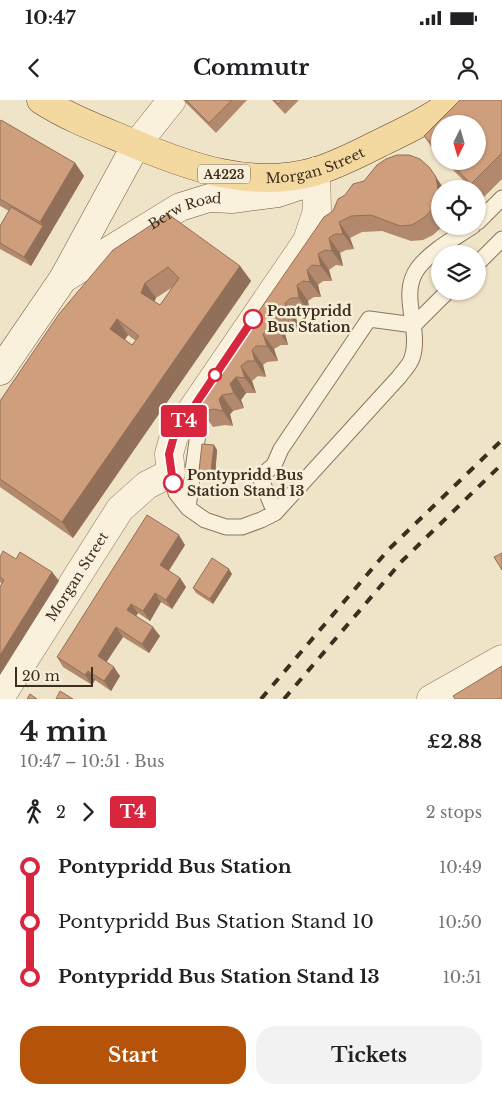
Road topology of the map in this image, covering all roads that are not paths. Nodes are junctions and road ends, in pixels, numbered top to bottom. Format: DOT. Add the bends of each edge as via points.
graph roads {
  1 [pos="41,100"];
  2 [pos="172,100"];
  3 [pos="456,100"];
  4 [pos="136,144"];
  5 [pos="316,171"];
  6 [pos="502,198"];
  7 [pos="486,214"];
  8 [pos="460,235"];
  9 [pos="502,239"];
  10 [pos="486,255"];
  11 [pos="62,279"];
  12 [pos="439,300"];
  13 [pos="414,324"];
  14 [pos="0,371"];
  15 [pos="204,392"];
  16 [pos="171,473"];
  17 [pos="188,508"];
  18 [pos="275,513"];
  19 [pos="502,659"];
  20 [pos="0,698"];
  21 [pos="431,699"];
  1 -- 4 [label="main road, A4223" via="64,114"];
  2 -- 4 [label="street, Berw Road"];
  3 -- 5 [label="main road, Morgan Street / A4223" via="433,118"];
  4 -- 5 [label="main road, Morgan Street / A4223" via="181,163 231,175 276,176"];
  4 -- 11 [label="street, Berw Road"];
  5 -- 11 [label="street, Berw Road" via="299,186 278,193 232,199 209,198 180,207"];
  5 -- 15 [label="street" via="317,211 307,241"];
  6 -- 7 [label="lane"];
  8 -- 13 [label="lane" via="418,269 411,285"];
  9 -- 10 [label="lane"];
  11 -- 14 [label="street, Berw Road"];
  12 -- 13 [label="lane"];
  13 -- 18 [label="lane" via="412,359 399,377"];
  13 -- 18 [label="lane" via="369,319 281,449 274,465 260,477"];
  15 -- 16 [label="street" via="174,436 169,454"];
  15 -- 17 [label="lane"];
  16 -- 17 [label="lane" via="176,493"];
  16 -- 20 [label="street, Morgan Street" via="147,485 120,509"];
  17 -- 18 [label="lane" via="205,520 226,527 242,527"];
  19 -- 21 [label="street"];
}
